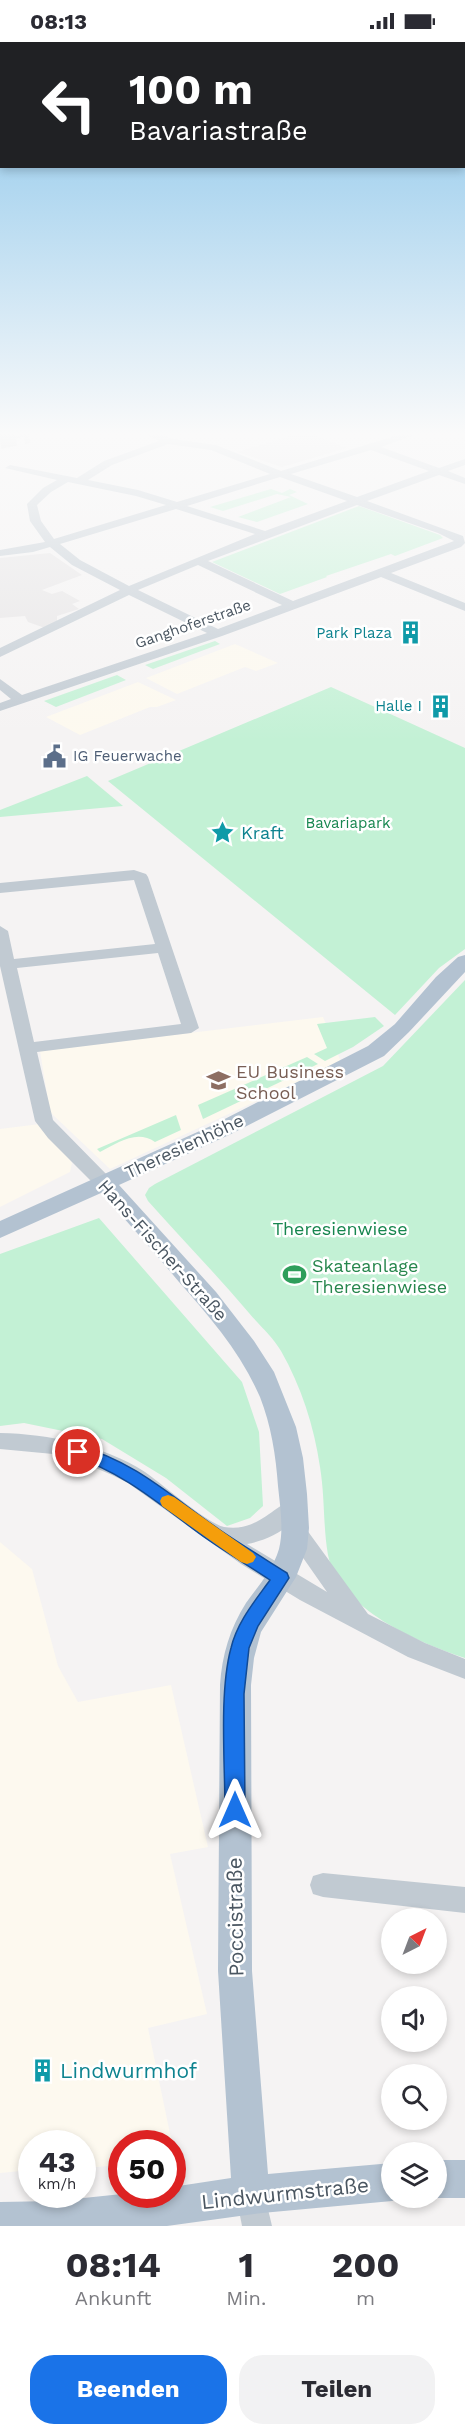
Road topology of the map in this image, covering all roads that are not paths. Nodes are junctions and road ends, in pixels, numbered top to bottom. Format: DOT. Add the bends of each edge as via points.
graph roads {
  1 [pos="47,537"];
  2 [pos="72,537"];
  3 [pos="258,537"];
  4 [pos="452,537"];
  5 [pos="52,543"];
  6 [pos="0,553"];
  7 [pos="199,561"];
  8 [pos="378,572"];
  9 [pos="129,590"];
  10 [pos="293,606"];
  11 [pos="465,607"];
  12 [pos="218,633"];
  13 [pos="0,653"];
  14 [pos="0,683"];
  15 [pos="20,700"];
  16 [pos="0,707"];
  17 [pos="0,888"];
  18 [pos="0,931"];
  19 [pos="165,948"];
  20 [pos="465,961"];
  21 [pos="8,964"];
  22 [pos="27,1048"];
  23 [pos="104,1183"];
  24 [pos="0,1230"];
  25 [pos="0,1441"];
  26 [pos="295,1520"];
  27 [pos="214,1535"];
  28 [pos="281,1578"];
  29 [pos="363,1623"];
  30 [pos="465,1669"];
  31 [pos="323,1886"];
  32 [pos="465,1900"];
  33 [pos="447,2179"];
  34 [pos="465,2179"];
  35 [pos="381,2184"];
  36 [pos="254,2210"];
  37 [pos="18,2222"];
  1 -- 5 [label="street"];
  2 -- 5 [label="street"];
  3 -- 7 [label="street"];
  4 -- 8 [label="street, Ganghoferstraße" via="460,540 457,545"];
  5 -- 6 [label="street"];
  5 -- 9 [label="street" via="99,576"];
  7 -- 9 [label="street"];
  7 -- 10 [label="street"];
  8 -- 10 [label="street, Ganghoferstraße"];
  8 -- 11 [label="street"];
  9 -- 12 [label="street"];
  9 -- 13 [label="street"];
  10 -- 12 [label="street, Ganghoferstraße"];
  12 -- 15 [label="street, Ganghoferstraße"];
  14 -- 15 [label="street"];
  15 -- 16 [label="street, Ganghoferstraße"];
  17 -- 19 [label="street" via="138,875"];
  18 -- 21 [label="street, Hans-Fischer-Straße"];
  19 -- 21 [label="street"];
  19 -- 22 [label="street" via="191,1028"];
  20 -- 23 [label="main road, Theresienhöhe" via="376,1051 221,1130"];
  21 -- 22 [label="street, Hans-Fischer-Straße"];
  22 -- 23 [label="street, Hans-Fischer-Straße" via="44,1121"];
  23 -- 24 [label="main road, Theresienhöhe"];
  23 -- 26 [label="main road, Hans-Fischer-Straße" via="249,1349 272,1392 280,1417 292,1473"];
  25 -- 27 [label="street" via="64,1448 116,1466"];
  26 -- 27 [label="street" via="240,1537"];
  26 -- 28 [label="main road, Hans-Fischer-Straße" via="293,1549"];
  26 -- 29 [label="street"];
  27 -- 28 [label="street"];
  28 -- 29 [label="street"];
  28 -- 36 [label="main road, Poccistraße" via="244,1636 234,1694 234,1971"];
  29 -- 30 [label="street" via="438,1661"];
  31 -- 32 [label="street"];
  33 -- 34 [label="main road"];
  35 -- 36 [label="main road, Lindwurmstraße"];
  36 -- 37 [label="main road, Lindwurmstraße" via="138,2211"];
}
